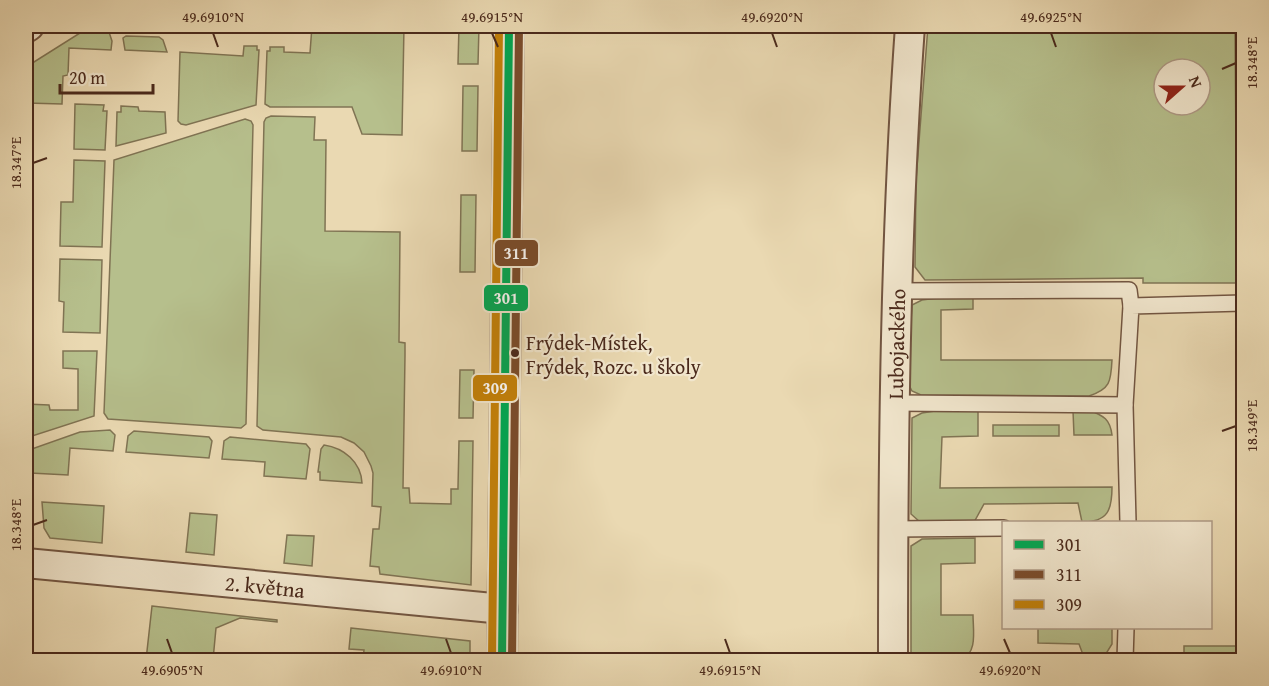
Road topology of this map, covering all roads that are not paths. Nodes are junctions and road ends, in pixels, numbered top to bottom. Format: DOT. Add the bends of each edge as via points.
graph roads {
  1 [pos="509,26"];
  2 [pos="910,26"];
  3 [pos="897,291"];
  4 [pos="1243,303"];
  5 [pos="1131,306"];
  6 [pos="894,403"];
  7 [pos="1125,405"];
  8 [pos="1128,521"];
  9 [pos="1002,528"];
  10 [pos="893,529"];
  11 [pos="26,564"];
  12 [pos="503,609"];
  13 [pos="1126,629"];
  14 [pos="502,660"];
  15 [pos="893,660"];
  16 [pos="1125,660"];
  1 -- 12 [label="street"];
  2 -- 3 [label="street, Lubojackého"];
  3 -- 5 [label="lane" via="1130,291"];
  3 -- 6 [label="street, Lubojackého"];
  4 -- 5 [label="lane"];
  5 -- 7 [label="lane"];
  6 -- 7 [label="lane"];
  6 -- 10 [label="street, Lubojackého"];
  7 -- 8 [label="lane"];
  9 -- 10 [label="lane"];
  10 -- 15 [label="street, Lubojackého"];
  11 -- 12 [label="street, 2. května"];
  12 -- 14 [label="street"];
  13 -- 16 [label="lane"];
}
